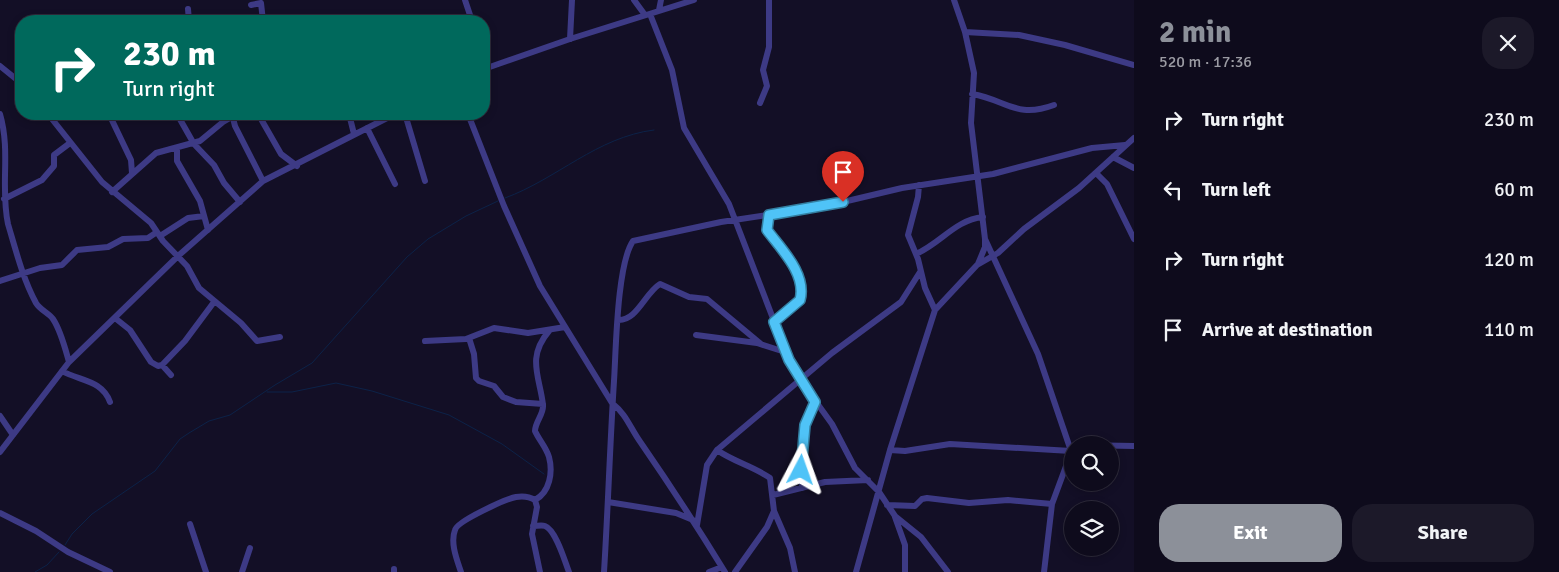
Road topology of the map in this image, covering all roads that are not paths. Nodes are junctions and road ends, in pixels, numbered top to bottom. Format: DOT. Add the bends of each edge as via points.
graph roads {
  1 [pos="465,0"];
  2 [pos="572,0"];
  3 [pos="634,0"];
  4 [pos="661,0"];
  5 [pos="694,0"];
  6 [pos="768,0"];
  7 [pos="954,0"];
  8 [pos="250,5"];
  9 [pos="188,9"];
  10 [pos="659,10"];
  11 [pos="647,14"];
  12 [pos="188,15"];
  13 [pos="262,15"];
  14 [pos="470,15"];
  15 [pos="965,32"];
  16 [pos="570,39"];
  17 [pos="1134,65"];
  18 [pos="0,66"];
  19 [pos="490,68"];
  20 [pos="15,78"];
  21 [pos="972,94"];
  22 [pos="760,103"];
  23 [pos="1054,105"];
  24 [pos="0,114"];
  25 [pos="54,120"];
  26 [pos="112,120"];
  27 [pos="180,120"];
  28 [pos="227,120"];
  29 [pos="236,120"];
  30 [pos="262,120"];
  31 [pos="350,120"];
  32 [pos="383,120"];
  33 [pos="407,120"];
  34 [pos="470,120"];
  35 [pos="367,128"];
  36 [pos="354,134"];
  37 [pos="1134,138"];
  38 [pos="70,143"];
  39 [pos="194,144"];
  40 [pos="1125,146"];
  41 [pos="176,149"];
  42 [pos="1113,157"];
  43 [pos="297,166"];
  44 [pos="1134,168"];
  45 [pos="132,173"];
  46 [pos="1096,173"];
  47 [pos="979,177"];
  48 [pos="263,181"];
  49 [pos="425,181"];
  50 [pos="394,184"];
  51 [pos="919,185"];
  52 [pos="112,192"];
  53 [pos="4,199"];
  54 [pos="240,202"];
  55 [pos="769,215"];
  56 [pos="204,216"];
  57 [pos="983,217"];
  58 [pos="735,221"];
  59 [pos="208,230"];
  60 [pos="159,234"];
  61 [pos="985,239"];
  62 [pos="1134,239"];
  63 [pos="916,254"];
  64 [pos="993,255"];
  65 [pos="178,256"];
  66 [pos="977,266"];
  67 [pos="920,272"];
  68 [pos="23,273"];
  69 [pos="0,281"];
  70 [pos="214,302"];
  71 [pos="935,310"];
  72 [pos="115,318"];
  73 [pos="618,320"];
  74 [pos="774,322"];
  75 [pos="565,327"];
  76 [pos="549,331"];
  77 [pos="696,335"];
  78 [pos="280,337"];
  79 [pos="469,338"];
  80 [pos="425,341"];
  81 [pos="761,344"];
  82 [pos="785,352"];
  83 [pos="69,362"];
  84 [pos="162,365"];
  85 [pos="62,371"];
  86 [pos="171,375"];
  87 [pos="800,381"];
  88 [pos="110,402"];
  89 [pos="815,402"];
  90 [pos="612,403"];
  91 [pos="543,404"];
  92 [pos="0,416"];
  93 [pos="13,435"];
  94 [pos="1067,436"];
  95 [pos="1119,446"];
  96 [pos="1134,446"];
  97 [pos="717,450"];
  98 [pos="890,450"];
  99 [pos="1064,450"];
  100 [pos="0,452"];
  101 [pos="1064,472"];
  102 [pos="868,480"];
  103 [pos="802,488"];
  104 [pos="878,492"];
  105 [pos="774,495"];
  106 [pos="535,500"];
  107 [pos="608,502"];
  108 [pos="1052,504"];
  109 [pos="887,505"];
  110 [pos="774,511"];
  111 [pos="0,513"];
  112 [pos="895,516"];
  113 [pos="695,523"];
  114 [pos="190,524"];
  115 [pos="533,526"];
  116 [pos="250,548"];
  117 [pos="724,569"];
  118 [pos="110,572"];
  119 [pos="206,572"];
  120 [pos="242,572"];
  121 [pos="461,572"];
  122 [pos="540,572"];
  123 [pos="569,572"];
  124 [pos="604,572"];
  125 [pos="709,572"];
  126 [pos="734,572"];
  127 [pos="795,572"];
  128 [pos="856,572"];
  129 [pos="905,572"];
  130 [pos="948,572"];
  131 [pos="1044,572"];
  1 -- 14 [label="street"];
  2 -- 16 [label="street"];
  3 -- 11 [label="street"];
  4 -- 10 [label="street"];
  5 -- 10 [label="street"];
  6 -- 22 [label="street" via="769,47 763,70 767,86"];
  7 -- 15 [label="street"];
  8 -- 13 [label="street" via="261,3"];
  9 -- 12 [label="street"];
  10 -- 11 [label="street"];
  11 -- 16 [label="street"];
  11 -- 58 [label="street" via="672,70 684,128 716,181"];
  15 -- 17 [label="street" via="1019,35"];
  15 -- 21 [label="street" via="974,73"];
  16 -- 19 [label="street"];
  18 -- 20 [label="street"];
  21 -- 23 [label="street" via="1020,110 1033,111"];
  21 -- 47 [label="street" via="971,123"];
  24 -- 53 [label="street" via="6,146"];
  25 -- 38 [label="street"];
  26 -- 45 [label="street" via="130,160"];
  27 -- 39 [label="street"];
  28 -- 39 [label="street"];
  29 -- 48 [label="street"];
  30 -- 43 [label="street" via="282,154"];
  31 -- 36 [label="street"];
  32 -- 35 [label="street"];
  33 -- 49 [label="street"];
  34 -- 75 [label="street" via="540,286"];
  35 -- 36 [label="street"];
  35 -- 50 [label="street"];
  36 -- 43 [label="street"];
  37 -- 40 [label="street"];
  38 -- 52 [label="street"];
  38 -- 53 [label="street" via="54,155 54,166 45,178"];
  39 -- 41 [label="street"];
  39 -- 54 [label="street" via="214,165"];
  40 -- 42 [label="street"];
  40 -- 47 [label="street" via="1104,146 1056,156"];
  41 -- 45 [label="street" via="156,154"];
  41 -- 56 [label="street" via="177,161 198,195"];
  42 -- 44 [label="street"];
  42 -- 46 [label="street"];
  43 -- 48 [label="street"];
  45 -- 52 [label="street"];
  46 -- 62 [label="street" via="1107,184"];
  46 -- 64 [label="street"];
  47 -- 51 [label="street"];
  47 -- 57 [label="street"];
  48 -- 54 [label="street"];
  51 -- 55 [label="street"];
  51 -- 63 [label="street" via="908,230"];
  52 -- 60 [label="street" via="143,215"];
  53 -- 68 [label="street" via="7,223"];
  54 -- 59 [label="street"];
  55 -- 58 [label="street"];
  55 -- 74 [label="street" via="767,230 792,264 802,290 800,300"];
  56 -- 59 [label="street"];
  56 -- 60 [label="street" via="188,218"];
  57 -- 61 [label="street"];
  57 -- 63 [label="street" via="960,223 932,246"];
  58 -- 73 [label="street" via="633,241 621,290"];
  58 -- 74 [label="street"];
  59 -- 65 [label="street"];
  60 -- 65 [label="street"];
  60 -- 68 [label="street" via="148,238 123,238 108,247 78,250 62,265"];
  61 -- 64 [label="street"];
  61 -- 66 [label="street"];
  63 -- 67 [label="street"];
  64 -- 66 [label="street"];
  64 -- 94 [label="street" via="1038,354"];
  65 -- 70 [label="street" via="187,266 195,284"];
  65 -- 72 [label="street"];
  66 -- 71 [label="street"];
  67 -- 71 [label="street"];
  67 -- 87 [label="street" via="901,302"];
  68 -- 69 [label="street"];
  68 -- 83 [label="street" via="36,303 57,326"];
  70 -- 78 [label="street" via="257,340"];
  70 -- 84 [label="street"];
  71 -- 98 [label="street"];
  72 -- 83 [label="street"];
  72 -- 84 [label="street" via="134,335 154,365"];
  73 -- 81 [label="street" via="632,314 660,284 689,297 707,299"];
  73 -- 90 [label="street"];
  74 -- 82 [label="street"];
  75 -- 76 [label="street"];
  75 -- 90 [label="street"];
  76 -- 79 [label="street" via="528,333 494,328"];
  76 -- 91 [label="street" via="536,363"];
  77 -- 81 [label="street"];
  79 -- 80 [label="street"];
  79 -- 91 [label="street" via="479,381 494,386 516,402"];
  81 -- 82 [label="street"];
  82 -- 87 [label="street"];
  83 -- 85 [label="street"];
  84 -- 86 [label="street"];
  85 -- 88 [label="street" via="96,384"];
  85 -- 93 [label="street"];
  87 -- 89 [label="street"];
  87 -- 97 [label="street"];
  89 -- 102 [label="street" via="832,424 855,468"];
  89 -- 103 [label="street" via="805,425 802,443"];
  90 -- 107 [label="street"];
  90 -- 113 [label="street" via="624,413"];
  91 -- 106 [label="street" via="535,431 549,458 550,479 548,487"];
  92 -- 93 [label="street"];
  93 -- 100 [label="street"];
  95 -- 96 [label="street"];
  97 -- 105 [label="street" via="770,478"];
  97 -- 113 [label="street" via="707,465"];
  98 -- 99 [label="street" via="950,444"];
  98 -- 104 [label="street"];
  101 -- 108 [label="street"];
  102 -- 103 [label="street" via="825,482"];
  102 -- 104 [label="street"];
  103 -- 105 [label="street"];
  104 -- 109 [label="street"];
  104 -- 128 [label="street"];
  105 -- 110 [label="street"];
  106 -- 115 [label="street" via="537,507"];
  106 -- 121 [label="street" via="515,497 458,525 454,542"];
  107 -- 113 [label="street" via="676,513"];
  107 -- 124 [label="street"];
  108 -- 109 [label="street" via="1008,500 969,503 927,498 915,506"];
  108 -- 131 [label="street"];
  109 -- 112 [label="street"];
  110 -- 126 [label="street" via="767,527"];
  110 -- 127 [label="street" via="790,548"];
  111 -- 118 [label="street"];
  112 -- 129 [label="street" via="905,545"];
  112 -- 130 [label="street" via="921,537"];
  113 -- 117 [label="street"];
  114 -- 119 [label="street"];
  115 -- 122 [label="street" via="533,543"];
  115 -- 123 [label="street" via="549,529"];
  116 -- 120 [label="street"];
  117 -- 125 [label="street"];
}
